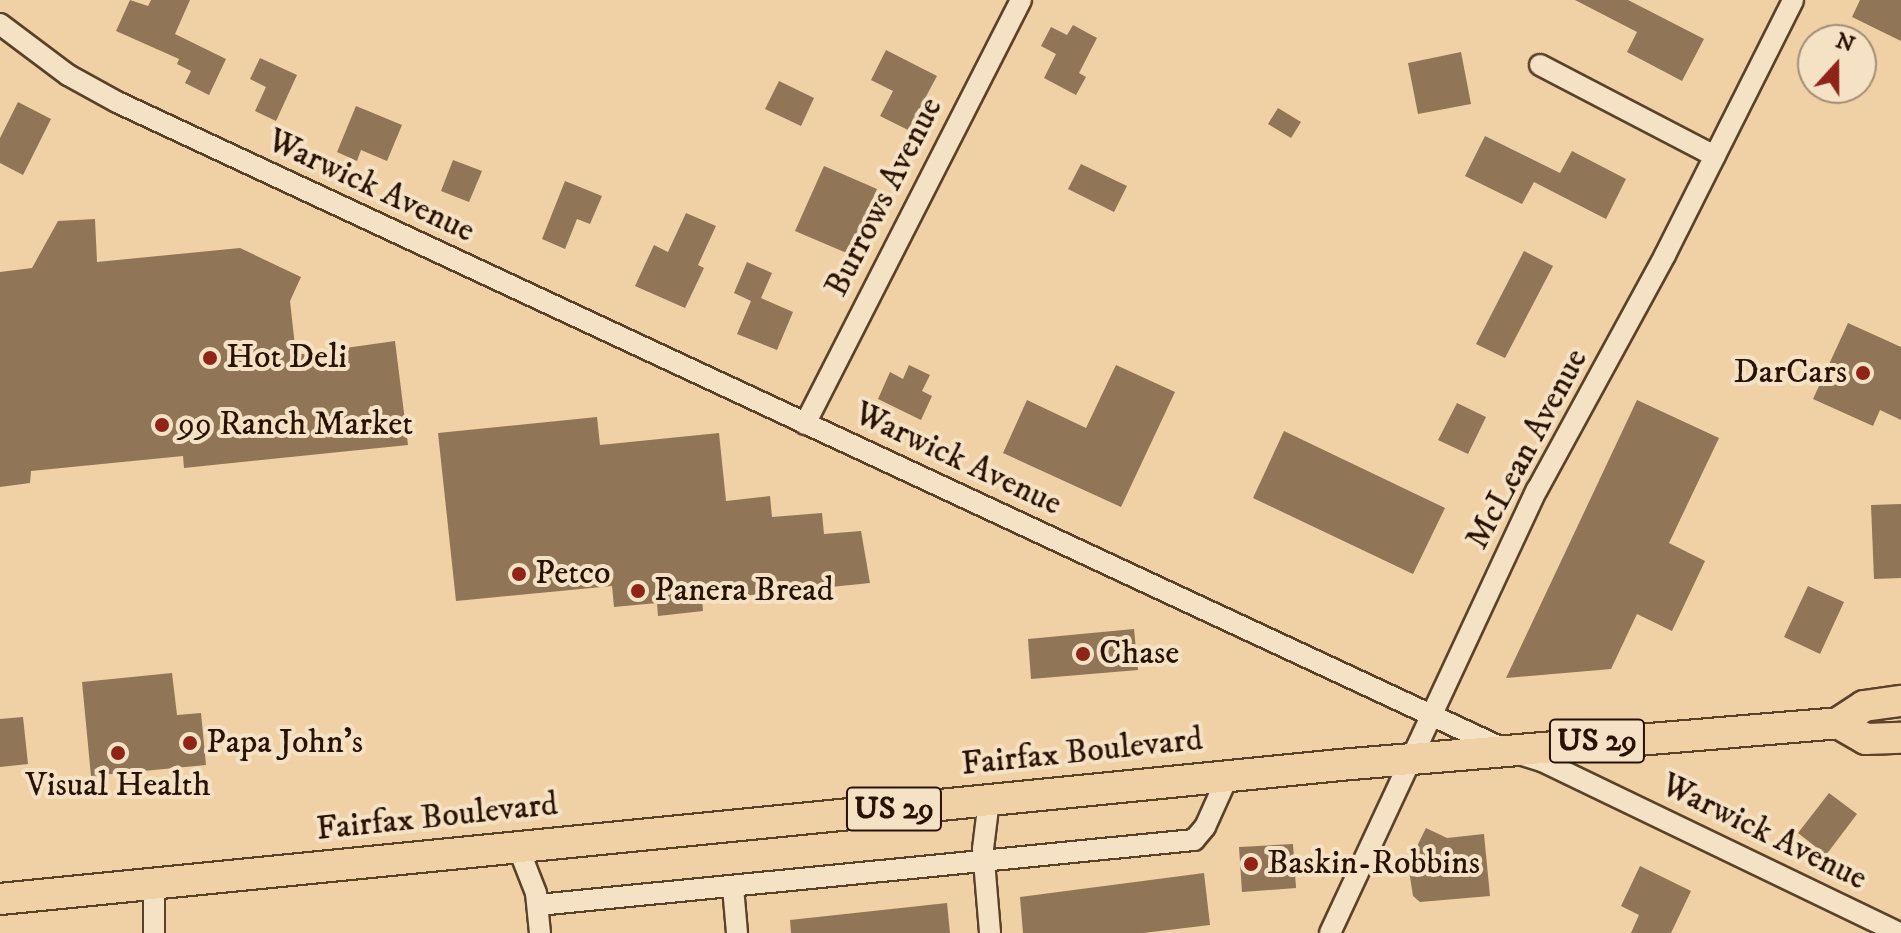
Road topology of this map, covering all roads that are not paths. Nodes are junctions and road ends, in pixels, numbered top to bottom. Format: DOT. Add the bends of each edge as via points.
graph roads {
  1 [pos="1021,0"];
  2 [pos="1793,0"];
  3 [pos="0,24"];
  4 [pos="1540,65"];
  5 [pos="1715,156"];
  6 [pos="805,424"];
  7 [pos="1901,701"];
  8 [pos="1432,712"];
  9 [pos="1838,723"];
  10 [pos="1901,738"];
  11 [pos="1506,750"];
  12 [pos="1412,758"];
  13 [pos="1228,776"];
  14 [pos="989,800"];
  15 [pos="518,847"];
  16 [pos="984,862"];
  17 [pos="154,884"];
  18 [pos="733,887"];
  19 [pos="0,899"];
  20 [pos="538,905"];
  21 [pos="1901,932"];
  22 [pos="154,933"];
  23 [pos="540,933"];
  24 [pos="737,933"];
  25 [pos="990,933"];
  26 [pos="1330,933"];
  1 -- 6 [label="street, Burrows Avenue"];
  2 -- 5 [label="street, McLean Avenue"];
  3 -- 6 [label="street, Warwick Avenue" via="68,75 117,102"];
  4 -- 5 [label="street"];
  5 -- 8 [label="street, McLean Avenue" via="1537,490"];
  6 -- 8 [label="street, Warwick Avenue"];
  7 -- 9 [label="main road, Fairfax Boulevard / US 29" via="1864,706"];
  8 -- 11 [label="street, Warwick Avenue"];
  8 -- 12 [label="street, McLean Avenue"];
  9 -- 10 [label="main road, Fairfax Boulevard / US 29" via="1866,739"];
  9 -- 11 [label="main road, Fairfax Boulevard / US 29"];
  11 -- 12 [label="main road, Fairfax Boulevard / US 29"];
  11 -- 21 [label="street, Warwick Avenue" via="1542,761"];
  12 -- 13 [label="main road, Fairfax Boulevard / US 29"];
  12 -- 26 [label="street, McLean Avenue"];
  13 -- 14 [label="main road, Fairfax Boulevard / US 29"];
  13 -- 16 [label="street" via="1194,840"];
  14 -- 15 [label="main road, Fairfax Boulevard / US 29"];
  14 -- 16 [label="street"];
  15 -- 17 [label="main road, Fairfax Boulevard / US 29"];
  15 -- 20 [label="street"];
  16 -- 18 [label="street"];
  16 -- 25 [label="street"];
  17 -- 19 [label="main road, Fairfax Boulevard / US 29"];
  17 -- 22 [label="street"];
  18 -- 20 [label="street"];
  18 -- 24 [label="street"];
  20 -- 23 [label="street"];
}
